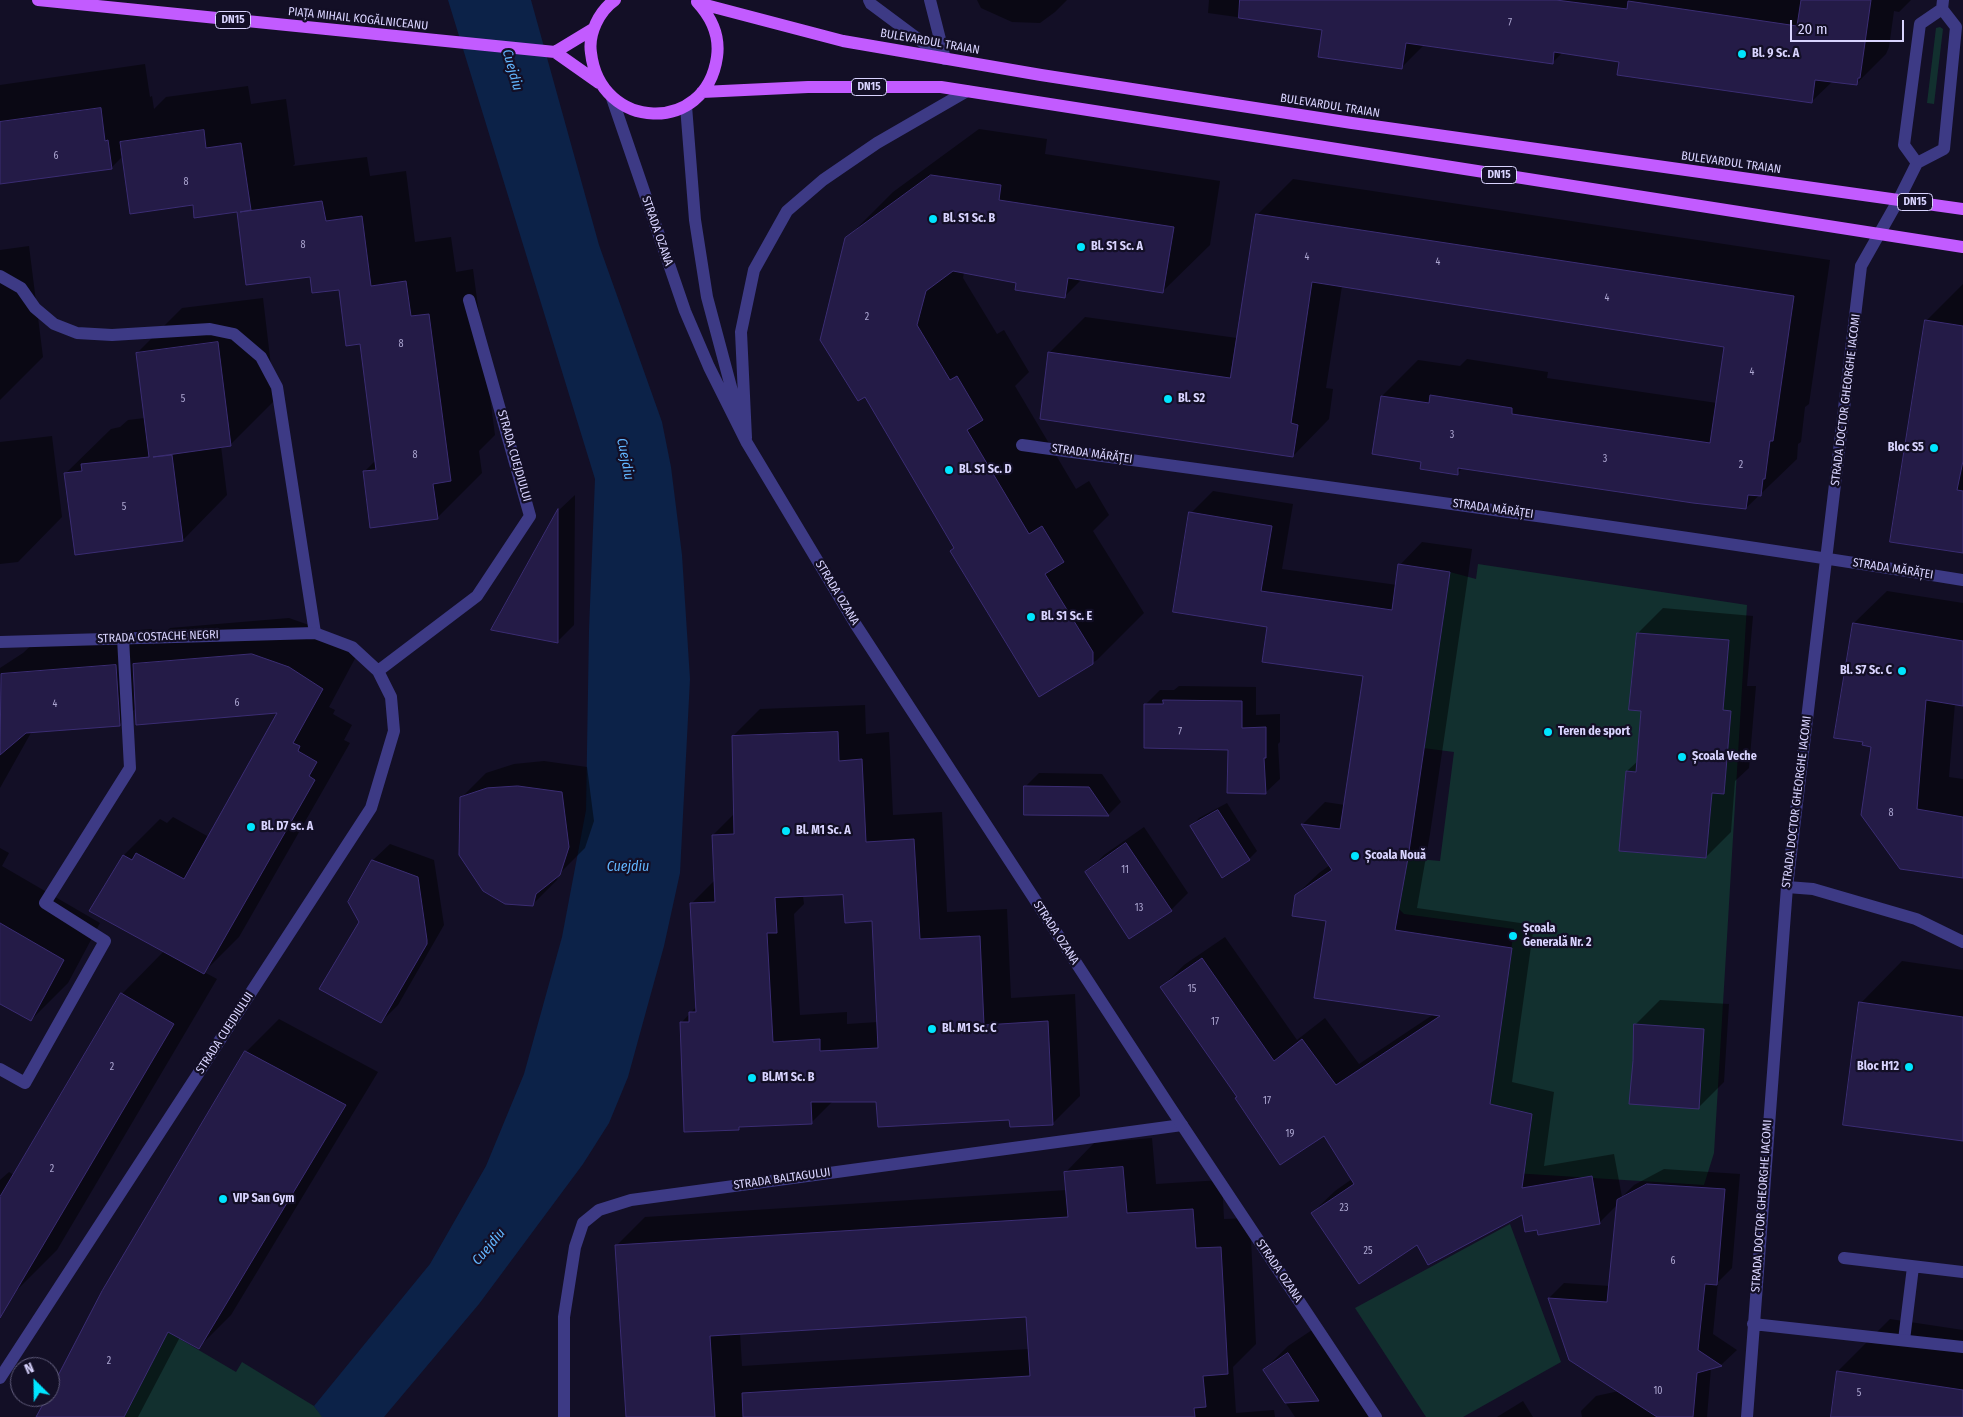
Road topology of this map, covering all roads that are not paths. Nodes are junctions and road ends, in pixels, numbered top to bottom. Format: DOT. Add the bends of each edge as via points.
graph roads {
  1 [pos="38,0"];
  2 [pos="598,0"];
  3 [pos="615,0"];
  4 [pos="868,0"];
  5 [pos="930,0"];
  6 [pos="699,1"];
  7 [pos="1942,4"];
  8 [pos="601,14"];
  9 [pos="593,29"];
  10 [pos="555,52"];
  11 [pos="945,59"];
  12 [pos="599,83"];
  13 [pos="967,91"];
  14 [pos="702,92"];
  15 [pos="612,98"];
  16 [pos="686,106"];
  17 [pos="1917,163"];
  18 [pos="1899,200"];
  19 [pos="1963,209"];
  20 [pos="1879,234"];
  21 [pos="1963,247"];
  22 [pos="0,276"];
  23 [pos="469,300"];
  24 [pos="746,443"];
  25 [pos="1022,445"];
  26 [pos="1827,558"];
  27 [pos="1963,580"];
  28 [pos="315,633"];
  29 [pos="123,638"];
  30 [pos="0,642"];
  31 [pos="378,671"];
  32 [pos="1787,887"];
  33 [pos="1963,942"];
  34 [pos="0,1069"];
  35 [pos="1182,1125"];
  36 [pos="1844,1258"];
  37 [pos="1913,1267"];
  38 [pos="1963,1272"];
  39 [pos="1753,1324"];
  40 [pos="1904,1340"];
  41 [pos="1963,1347"];
  42 [pos="0,1378"];
  43 [pos="564,1417"];
  44 [pos="1376,1417"];
  45 [pos="1747,1417"];
  1 -- 10 [label="main road, PIAȚA MIHAIL KOGĂLNICEANU / DN15"];
  2 -- 8 [label="main road"];
  3 -- 8 [label="main road, DN15"];
  4 -- 11 [label="street"];
  5 -- 11 [label="street"];
  6 -- 11 [label="main road, BULEVARDUL TRAIAN / DN15" via="843,41"];
  6 -- 14 [label="main road, DN15" via="712,23 718,47 715,71"];
  7 -- 17 [label="street" via="1920,24 1904,145"];
  7 -- 17 [label="street" via="1956,28 1944,149"];
  8 -- 9 [label="main road, DN15"];
  9 -- 10 [label="main road"];
  9 -- 12 [label="main road, DN15" via="590,48 592,66"];
  10 -- 12 [label="main road, DN15"];
  11 -- 18 [label="main road, BULEVARDUL TRAIAN / DN15" via="1352,123"];
  12 -- 15 [label="main road, DN15"];
  13 -- 14 [label="main road, DN15" via="942,87 808,87"];
  13 -- 20 [label="main road, DN15"];
  13 -- 24 [label="street" via="877,142 823,180 787,211 754,270 741,332"];
  14 -- 16 [label="main road, DN15"];
  15 -- 16 [label="main road, DN15" via="625,107 655,114"];
  15 -- 24 [label="street, STRADA OZANA" via="685,311"];
  16 -- 24 [label="street, STRADA OZANA" via="695,220 708,297"];
  17 -- 18 [label="street, STRADA DOCTOR GHEORGHE IACOMI"];
  18 -- 19 [label="main road, BULEVARDUL TRAIAN / DN15"];
  18 -- 20 [label="street, STRADA DOCTOR GHEORGHE IACOMI"];
  20 -- 21 [label="main road, DN15"];
  20 -- 26 [label="street, STRADA DOCTOR GHEORGHE IACOMI" via="1862,266"];
  22 -- 28 [label="street" via="21,288 35,308 54,324 77,333 112,335 210,329 234,334 262,357 277,387"];
  23 -- 31 [label="street, STRADA CUEJDIULUI" via="530,516 477,596"];
  24 -- 35 [label="street, STRADA OZANA" via="856,625"];
  25 -- 26 [label="street, STRADA MĂRĂȚEI"];
  26 -- 27 [label="street, STRADA MĂRĂȚEI"];
  26 -- 32 [label="street, STRADA DOCTOR GHEORGHE IACOMI"];
  28 -- 29 [label="street, STRADA COSTACHE NEGRI"];
  28 -- 31 [label="street, STRADA CUEJDIULUI" via="352,647"];
  29 -- 30 [label="street, STRADA COSTACHE NEGRI"];
  29 -- 34 [label="street" via="130,768 45,903 105,941 25,1083"];
  31 -- 42 [label="street, STRADA CUEJDIULUI" via="391,698 394,731 372,808"];
  32 -- 33 [label="street" via="1813,889 1916,919"];
  32 -- 39 [label="street, STRADA DOCTOR GHEORGHE IACOMI"];
  35 -- 43 [label="street, STRADA BALTAGULUI" via="631,1200 600,1210 583,1223 575,1247 564,1317"];
  35 -- 44 [label="street, STRADA OZANA"];
  36 -- 37 [label="street"];
  37 -- 38 [label="street"];
  37 -- 40 [label="street"];
  39 -- 40 [label="street"];
  39 -- 45 [label="street, STRADA DOCTOR GHEORGHE IACOMI"];
  40 -- 41 [label="street"];
}
